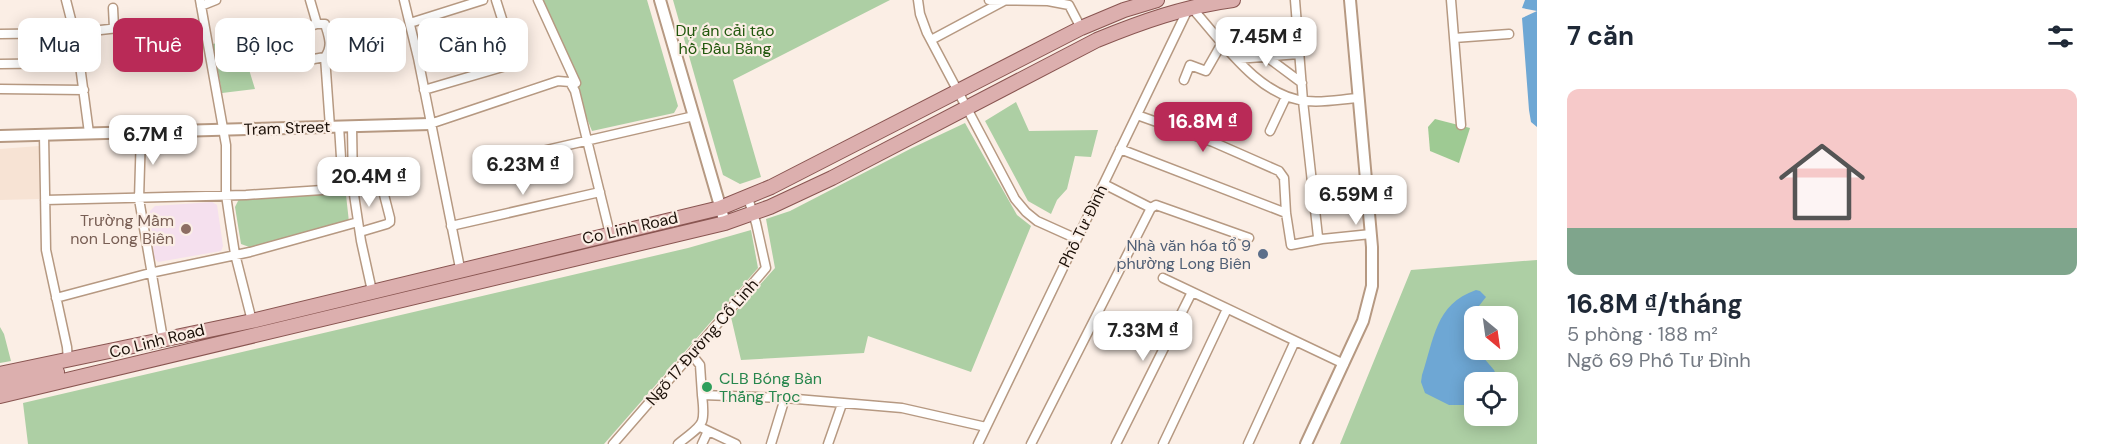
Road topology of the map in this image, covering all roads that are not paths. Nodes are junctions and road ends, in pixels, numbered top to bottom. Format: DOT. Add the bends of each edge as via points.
graph roads {
  1 [pos="66,0"];
  2 [pos="216,0"];
  3 [pos="310,0"];
  4 [pos="404,0"];
  5 [pos="483,0"];
  6 [pos="496,0"];
  7 [pos="538,0"];
  8 [pos="660,0"];
  9 [pos="918,0"];
  10 [pos="989,0"];
  11 [pos="1157,0"];
  12 [pos="1233,0"];
  13 [pos="1295,0"];
  14 [pos="1350,0"];
  15 [pos="1451,0"];
  16 [pos="1005,1"];
  17 [pos="201,3"];
  18 [pos="1071,4"];
  19 [pos="113,8"];
  20 [pos="1189,8"];
  21 [pos="70,18"];
  22 [pos="114,18"];
  23 [pos="410,23"];
  24 [pos="317,24"];
  25 [pos="1082,28"];
  26 [pos="0,34"];
  27 [pos="18,34"];
  28 [pos="1509,34"];
  29 [pos="1454,38"];
  30 [pos="931,40"];
  31 [pos="1222,43"];
  32 [pos="1299,54"];
  33 [pos="325,57"];
  34 [pos="1267,57"];
  35 [pos="315,59"];
  36 [pos="1237,59"];
  37 [pos="0,64"];
  38 [pos="18,64"];
  39 [pos="81,72"];
  40 [pos="1184,80"];
  41 [pos="576,83"];
  42 [pos="1302,83"];
  43 [pos="0,89"];
  44 [pos="84,90"];
  45 [pos="424,90"];
  46 [pos="957,91"];
  47 [pos="1286,97"];
  48 [pos="1359,98"];
  49 [pos="1303,101"];
  50 [pos="965,108"];
  51 [pos="1137,115"];
  52 [pos="694,116"];
  53 [pos="430,124"];
  54 [pos="1461,125"];
  55 [pos="335,126"];
  56 [pos="352,126"];
  57 [pos="224,130"];
  58 [pos="1270,130"];
  59 [pos="141,132"];
  60 [pos="89,133"];
  61 [pos="44,135"];
  62 [pos="0,136"];
  63 [pos="588,141"];
  64 [pos="1120,149"];
  65 [pos="486,164"];
  66 [pos="1104,184"];
  67 [pos="353,185"];
  68 [pos="343,189"];
  69 [pos="600,192"];
  70 [pos="226,195"];
  71 [pos="748,198"];
  72 [pos="139,199"];
  73 [pos="45,200"];
  74 [pos="720,208"];
  75 [pos="1151,208"];
  76 [pos="1286,213"];
  77 [pos="753,214"];
  78 [pos="358,222"];
  79 [pos="725,223"];
  80 [pos="451,226"];
  81 [pos="360,232"];
  82 [pos="610,234"];
  83 [pos="1371,234"];
  84 [pos="1249,238"];
  85 [pos="1077,239"];
  86 [pos="1322,240"];
  87 [pos="235,254"];
  88 [pos="460,270"];
  89 [pos="150,273"];
  90 [pos="1163,278"];
  91 [pos="463,284"];
  92 [pos="372,291"];
  93 [pos="1192,292"];
  94 [pos="56,298"];
  95 [pos="1227,309"];
  96 [pos="252,321"];
  97 [pos="190,335"];
  98 [pos="163,339"];
  99 [pos="1295,341"];
  100 [pos="193,349"];
  101 [pos="138,354"];
  102 [pos="692,355"];
  103 [pos="68,360"];
  104 [pos="1344,364"];
  105 [pos="0,374"];
  106 [pos="0,385"];
  107 [pos="702,395"];
  108 [pos="0,396"];
  109 [pos="785,399"];
  110 [pos="842,404"];
  111 [pos="986,428"];
  112 [pos="704,429"];
  113 [pos="614,444"];
  114 [pos="678,444"];
  115 [pos="702,444"];
  116 [pos="736,444"];
  117 [pos="771,444"];
  118 [pos="828,444"];
  119 [pos="978,444"];
  120 [pos="1031,444"];
  121 [pos="1116,444"];
  122 [pos="1162,444"];
  123 [pos="1248,444"];
  124 [pos="1306,444"];
  1 -- 21 [label="street"];
  2 -- 17 [label="street"];
  3 -- 24 [label="street"];
  4 -- 23 [label="street"];
  5 -- 23 [label="street"];
  6 -- 45 [label="street" via="516,63"];
  7 -- 41 [label="street"];
  8 -- 52 [label="street"];
  9 -- 30 [label="street"];
  10 -- 16 [label="street"];
  11 -- 25 [label="main road, Co Linh Road"];
  12 -- 20 [label="main road, Co Linh Road"];
  13 -- 32 [label="street"];
  14 -- 48 [label="street"];
  15 -- 29 [label="street"];
  16 -- 18 [label="street"];
  16 -- 30 [label="street"];
  17 -- 57 [label="street"];
  18 -- 25 [label="street"];
  19 -- 22 [label="street"];
  20 -- 31 [label="street"];
  20 -- 50 [label="main road, Co Linh Road" via="1097,40"];
  20 -- 51 [label="street, Phố Tư Đình"];
  23 -- 45 [label="street"];
  24 -- 33 [label="street" via="325,24 330,39"];
  25 -- 46 [label="main road, Co Linh Road"];
  26 -- 27 [label="street"];
  28 -- 29 [label="street"];
  29 -- 54 [label="street"];
  30 -- 46 [label="street"];
  31 -- 36 [label="street"];
  31 -- 40 [label="street" via="1206,71 1190,65"];
  32 -- 34 [label="street"];
  32 -- 42 [label="street"];
  33 -- 35 [label="street"];
  33 -- 55 [label="street"];
  34 -- 36 [label="street"];
  34 -- 42 [label="street"];
  36 -- 47 [label="street" via="1252,75"];
  37 -- 38 [label="street"];
  39 -- 44 [label="street"];
  42 -- 49 [label="street"];
  43 -- 44 [label="street"];
  44 -- 60 [label="street"];
  45 -- 53 [label="street"];
  46 -- 50 [label="street"];
  46 -- 71 [label="main road, Co Linh Road"];
  47 -- 49 [label="street"];
  47 -- 58 [label="street"];
  48 -- 49 [label="street"];
  48 -- 83 [label="street"];
  49 -- 86 [label="street" via="1318,237"];
  50 -- 77 [label="main road, Co Linh Road" via="832,178"];
  50 -- 85 [label="street" via="1020,206 1037,221"];
  51 -- 64 [label="street, Phố Tư Đình"];
  51 -- 76 [label="street" via="1274,168 1282,174"];
  52 -- 63 [label="street"];
  52 -- 74 [label="street"];
  53 -- 56 [label="street, Tram Street"];
  53 -- 63 [label="street" via="565,81 575,90"];
  53 -- 80 [label="street"];
  55 -- 56 [label="street, Tram Street"];
  55 -- 57 [label="street, Tram Street"];
  55 -- 68 [label="street"];
  56 -- 67 [label="street"];
  57 -- 59 [label="street, Tram Street"];
  57 -- 70 [label="street"];
  59 -- 60 [label="street, Tram Street"];
  59 -- 72 [label="street"];
  60 -- 61 [label="street, Tram Street"];
  61 -- 62 [label="street, Tram Street"];
  61 -- 73 [label="street"];
  63 -- 65 [label="street"];
  63 -- 69 [label="street"];
  64 -- 66 [label="street, Phố Tư Đình"];
  64 -- 76 [label="street"];
  66 -- 75 [label="street"];
  66 -- 85 [label="street, Phố Tư Đình"];
  67 -- 68 [label="street"];
  67 -- 78 [label="street"];
  67 -- 81 [label="street" via="381,183 390,218 387,224"];
  68 -- 70 [label="street"];
  69 -- 80 [label="street"];
  69 -- 82 [label="street"];
  70 -- 72 [label="street"];
  70 -- 87 [label="street"];
  71 -- 74 [label="main road, Co Linh Road"];
  71 -- 77 [label="street, Ngõ 17 Đường Cổ Linh"];
  72 -- 73 [label="street"];
  72 -- 89 [label="street"];
  73 -- 94 [label="street" via="46,250"];
  74 -- 79 [label="street"];
  74 -- 82 [label="main road, Co Linh Road"];
  75 -- 84 [label="street" via="1156,205"];
  75 -- 120 [label="street"];
  76 -- 86 [label="street" via="1291,245"];
  77 -- 79 [label="main road, Co Linh Road"];
  77 -- 102 [label="street, Ngõ 17 Đường Cổ Linh" via="766,268"];
  78 -- 81 [label="street"];
  78 -- 87 [label="street"];
  79 -- 91 [label="main road, Co Linh Road"];
  80 -- 88 [label="street"];
  81 -- 92 [label="street"];
  82 -- 88 [label="main road, Co Linh Road"];
  83 -- 86 [label="street"];
  83 -- 104 [label="street" via="1370,297"];
  85 -- 111 [label="street, Phố Tư Đình"];
  87 -- 89 [label="street"];
  87 -- 96 [label="street"];
  88 -- 91 [label="street"];
  88 -- 92 [label="main road, Co Linh Road"];
  89 -- 94 [label="street"];
  89 -- 98 [label="street"];
  90 -- 93 [label="street"];
  91 -- 100 [label="main road, Co Linh Road"];
  92 -- 96 [label="main road, Co Linh Road"];
  93 -- 95 [label="street"];
  93 -- 121 [label="street"];
  94 -- 103 [label="street"];
  95 -- 99 [label="street"];
  95 -- 122 [label="street"];
  96 -- 97 [label="main road, Co Linh Road"];
  97 -- 98 [label="main road, Co Linh Road"];
  97 -- 101 [label="main road"];
  98 -- 103 [label="main road, Co Linh Road"];
  99 -- 104 [label="street"];
  99 -- 123 [label="street"];
  100 -- 101 [label="main road"];
  100 -- 108 [label="main road, Co Linh Road"];
  101 -- 106 [label="main road"];
  102 -- 107 [label="street" via="700,365"];
  102 -- 113 [label="street, Ngõ 17 Đường Cổ Linh"];
  103 -- 105 [label="main road, Co Linh Road"];
  104 -- 124 [label="street"];
  107 -- 109 [label="street"];
  107 -- 112 [label="street"];
  109 -- 110 [label="street"];
  109 -- 117 [label="street"];
  110 -- 111 [label="street" via="902,408"];
  110 -- 118 [label="street"];
  111 -- 119 [label="street, Phố Tư Đình"];
  112 -- 114 [label="street"];
  112 -- 115 [label="street"];
  112 -- 116 [label="street"];
}
